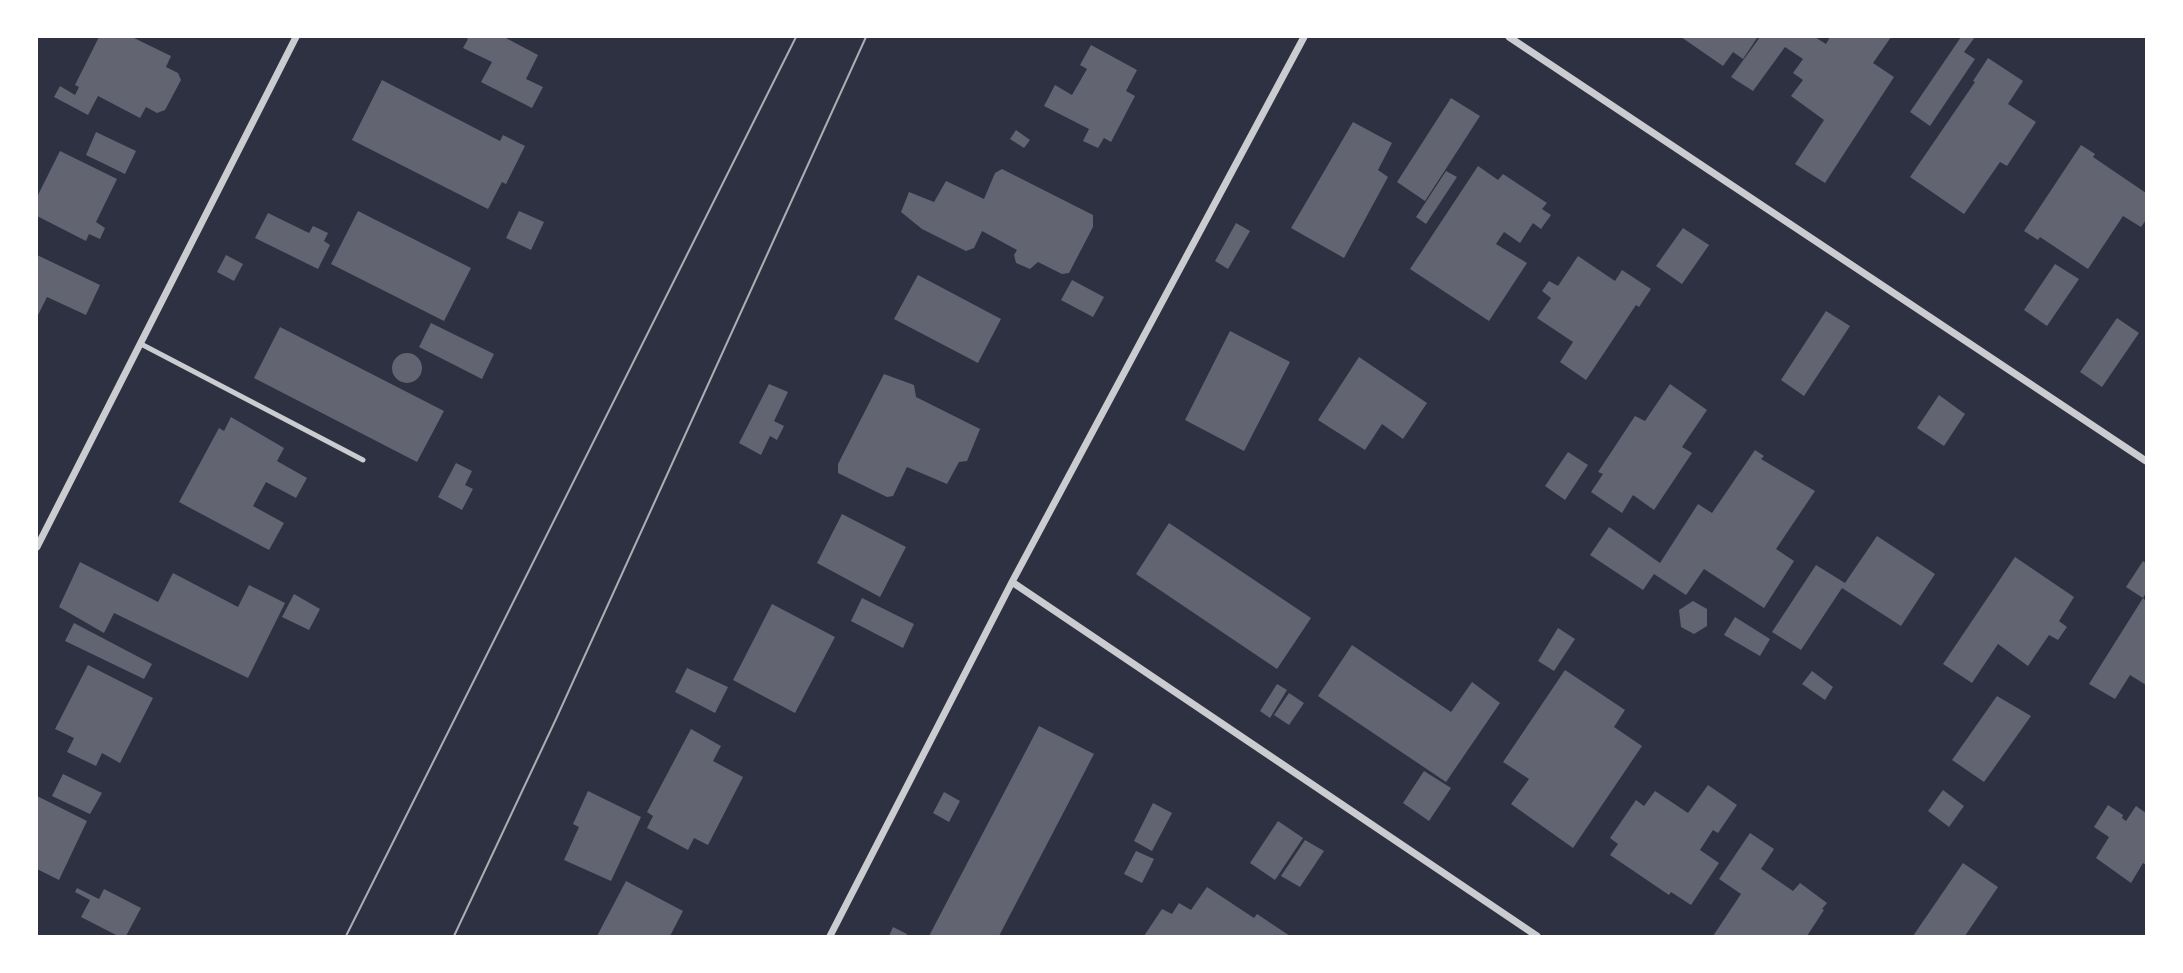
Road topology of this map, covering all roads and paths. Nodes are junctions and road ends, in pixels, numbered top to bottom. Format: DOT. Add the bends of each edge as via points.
graph roads {
  1 [pos="296,37"];
  2 [pos="1304,37"];
  3 [pos="1509,37"];
  4 [pos="141,344"];
  5 [pos="363,460"];
  6 [pos="2146,461"];
  7 [pos="37,547"];
  8 [pos="1012,582"];
  9 [pos="830,936"];
  10 [pos="1537,936"];
  1 -- 4 [label="street"];
  2 -- 8 [label="street"];
  3 -- 6 [label="street"];
  4 -- 5 [label="lane"];
  4 -- 7 [label="street"];
  8 -- 9 [label="street"];
  8 -- 10 [label="street"];
}
